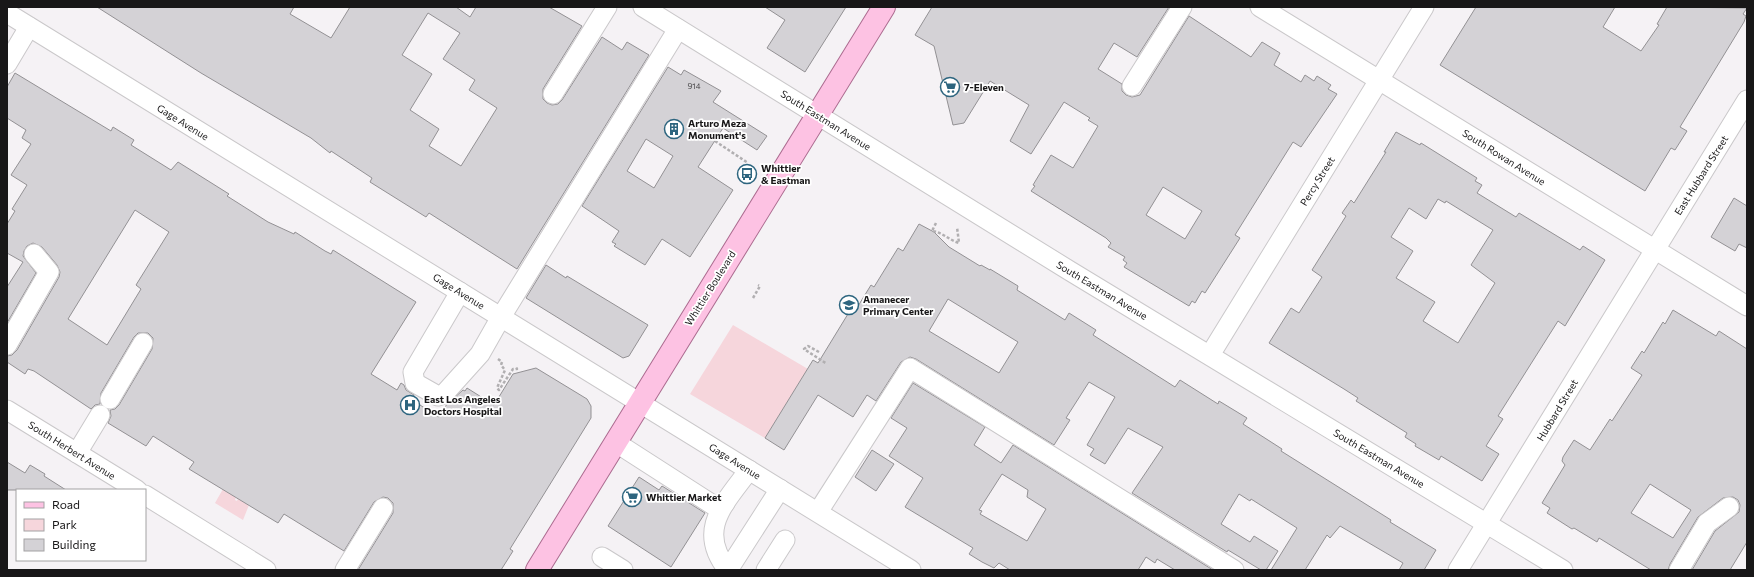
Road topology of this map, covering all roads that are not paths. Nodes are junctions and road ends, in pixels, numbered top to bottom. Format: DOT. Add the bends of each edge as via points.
graph roads {
  1 [pos="607,7"];
  2 [pos="643,7"];
  3 [pos="884,7"];
  4 [pos="1182,7"];
  5 [pos="1260,7"];
  6 [pos="1424,7"];
  7 [pos="11,12"];
  8 [pos="29,27"];
  9 [pos="678,29"];
  10 [pos="7,64"];
  11 [pos="1380,80"];
  12 [pos="1132,86"];
  13 [pos="553,94"];
  14 [pos="1747,100"];
  15 [pos="818,115"];
  16 [pos="1654,250"];
  17 [pos="34,254"];
  18 [pos="460,292"];
  19 [pos="1747,306"];
  20 [pos="500,317"];
  21 [pos="143,343"];
  22 [pos="7,345"];
  23 [pos="1210,355"];
  24 [pos="110,399"];
  25 [pos="639,402"];
  26 [pos="7,410"];
  27 [pos="100,415"];
  28 [pos="615,442"];
  29 [pos="77,453"];
  30 [pos="749,470"];
  31 [pos="135,489"];
  32 [pos="780,489"];
  33 [pos="146,496"];
  34 [pos="725,503"];
  35 [pos="1729,507"];
  36 [pos="383,508"];
  37 [pos="818,512"];
  38 [pos="1488,524"];
  39 [pos="784,540"];
  40 [pos="602,557"];
  41 [pos="266,570"];
  42 [pos="345,570"];
  43 [pos="537,570"];
  44 [pos="623,570"];
  45 [pos="766,570"];
  46 [pos="911,570"];
  47 [pos="1234,570"];
  48 [pos="1458,570"];
  49 [pos="1563,570"];
  50 [pos="1679,570"];
  1 -- 13 [label="street"];
  2 -- 9 [label="street, South Eastman Avenue"];
  3 -- 15 [label="main road, Whittier Boulevard"];
  4 -- 12 [label="street"];
  5 -- 11 [label="street, South Rowan Avenue"];
  6 -- 11 [label="street, Percy Street"];
  7 -- 8 [label="street, Gage Avenue"];
  8 -- 10 [label="street"];
  8 -- 18 [label="street, Gage Avenue"];
  9 -- 15 [label="street, South Eastman Avenue"];
  9 -- 20 [label="street"];
  11 -- 16 [label="street, South Rowan Avenue"];
  11 -- 23 [label="street, Percy Street"];
  14 -- 16 [label="street, East Hubbard Street"];
  15 -- 23 [label="street, South Eastman Avenue"];
  15 -- 25 [label="main road, Whittier Boulevard"];
  16 -- 19 [label="street, South Rowan Avenue"];
  16 -- 38 [label="street, Hubbard Street"];
  17 -- 22 [label="street" via="49,272"];
  18 -- 20 [label="street, Gage Avenue"];
  18 -- 20 [label="street" via="415,368 415,383 441,396 480,354"];
  20 -- 25 [label="street, Gage Avenue"];
  21 -- 24 [label="street"];
  23 -- 38 [label="street, South Eastman Avenue"];
  25 -- 28 [label="main road, Whittier Boulevard"];
  25 -- 30 [label="street, Gage Avenue"];
  26 -- 29 [label="street, South Herbert Avenue"];
  27 -- 29 [label="street"];
  28 -- 34 [label="street" via="713,505 720,506"];
  28 -- 43 [label="main road, Whittier Boulevard"];
  29 -- 31 [label="street, South Herbert Avenue"];
  30 -- 32 [label="street, Gage Avenue"];
  30 -- 34 [label="street"];
  32 -- 34 [label="street" via="728,570 719,558 712,534"];
  32 -- 37 [label="street, Gage Avenue"];
  33 -- 41 [label="street"];
  35 -- 50 [label="street" via="1707,523"];
  36 -- 42 [label="street"];
  37 -- 46 [label="street, Gage Avenue"];
  37 -- 47 [label="street" via="910,368"];
  38 -- 48 [label="street, Hubbard Street"];
  38 -- 49 [label="street, South Eastman Avenue"];
  39 -- 45 [label="street"];
  40 -- 44 [label="street"];
}
